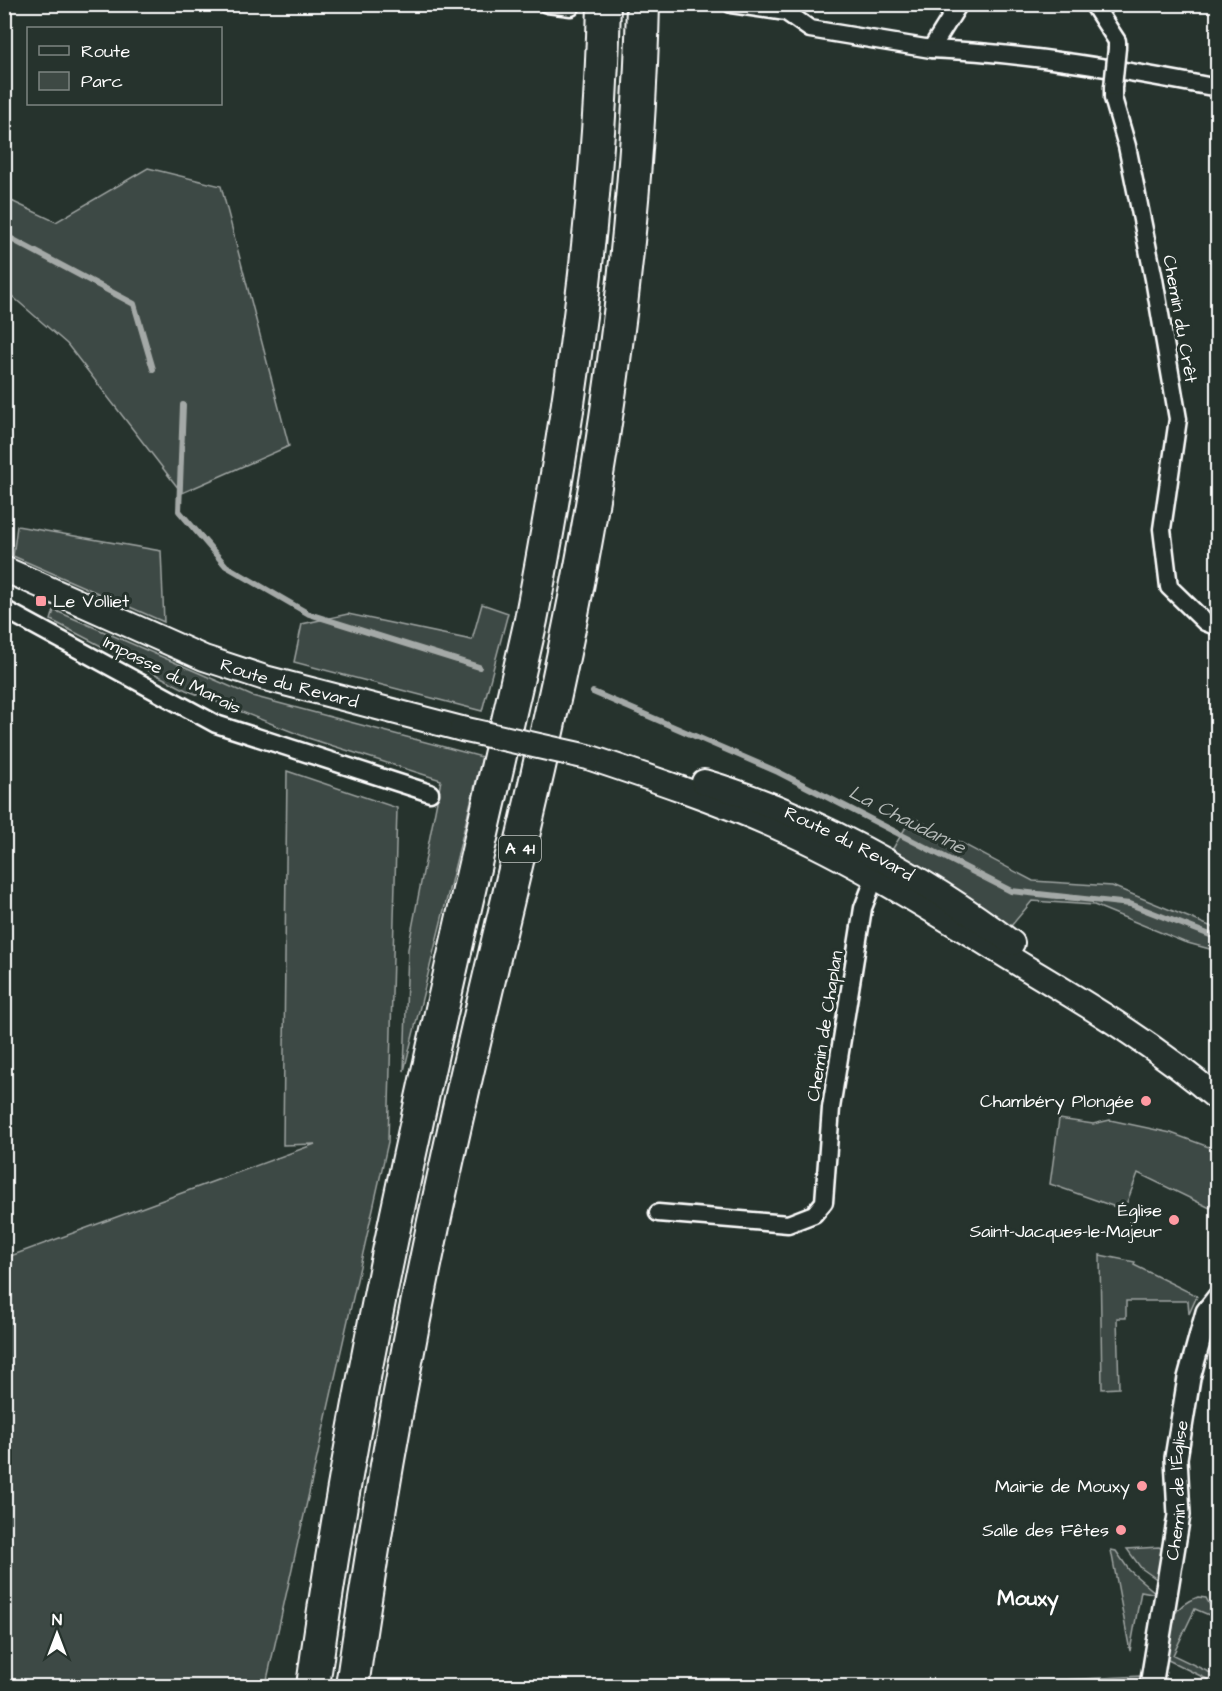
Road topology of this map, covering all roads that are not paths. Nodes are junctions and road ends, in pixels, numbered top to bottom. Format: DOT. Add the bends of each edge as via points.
graph roads {
  1 [pos="547,4"];
  2 [pos="604,4"];
  3 [pos="644,4"];
  4 [pos="731,4"];
  5 [pos="959,4"];
  6 [pos="1092,4"];
  7 [pos="571,7"];
  8 [pos="931,49"];
  9 [pos="1218,88"];
  10 [pos="4,569"];
  11 [pos="4,609"];
  12 [pos="1218,627"];
  13 [pos="430,794"];
  14 [pos="878,869"];
  15 [pos="1217,1097"];
  16 [pos="658,1213"];
  17 [pos="1218,1298"];
  18 [pos="313,1686"];
  19 [pos="352,1686"];
  20 [pos="1151,1686"];
  1 -- 7 [label="street"];
  2 -- 18 [label="highway, A 41" via="590,237 548,531 383,1275 329,1572"];
  3 -- 19 [label="highway, A 41" via="638,131 620,324 587,535 417,1304 389,1446"];
  4 -- 8 [label="street" via="786,12 810,29"];
  5 -- 8 [label="street"];
  6 -- 12 [label="street, Chemin du Crêt, bridge" via="1117,41 1113,98 1127,146 1154,279 1178,419 1162,529 1169,586 1205,622"];
  8 -- 9 [label="street" via="982,51 1111,68"];
  10 -- 14 [label="main road, Route du Revard, bridge" via="204,658 265,678 462,729 588,757 709,799"];
  11 -- 13 [label="street, Impasse du Marais" via="216,724"];
  14 -- 15 [label="main road, Route du Revard" via="1137,1037"];
  14 -- 16 [label="street, Chemin de Chaplan" via="863,908 831,1108 824,1202 814,1214 788,1224"];
  17 -- 20 [label="street, Chemin de l'Église" via="1207,1312 1189,1378 1176,1458 1179,1515"];
}
